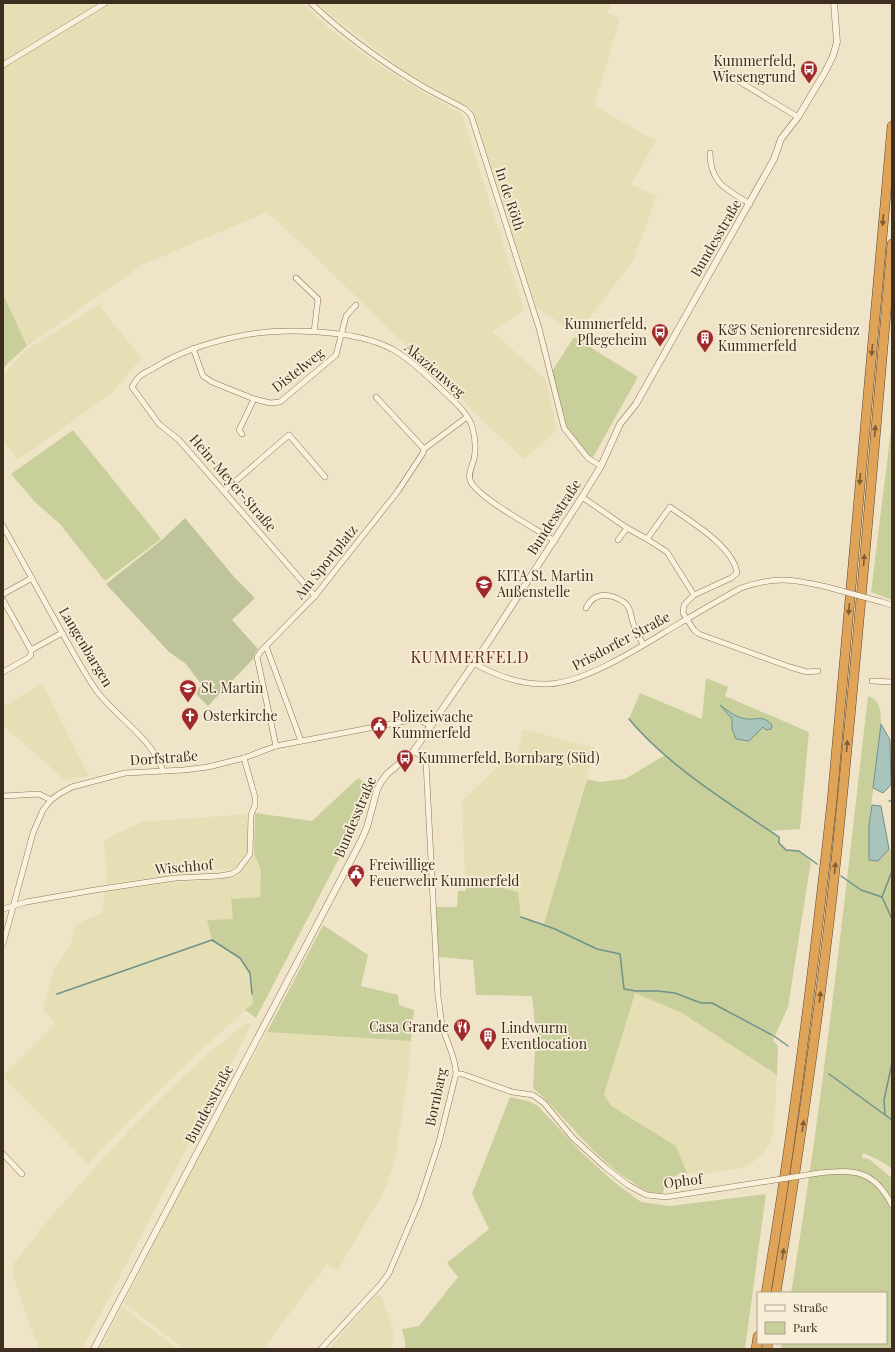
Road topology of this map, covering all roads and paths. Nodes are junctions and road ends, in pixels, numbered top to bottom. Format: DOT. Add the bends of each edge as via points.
graph roads {
  1 [pos="105,3"];
  2 [pos="311,3"];
  3 [pos="834,3"];
  4 [pos="3,65"];
  5 [pos="722,72"];
  6 [pos="798,117"];
  7 [pos="892,126"];
  8 [pos="710,153"];
  9 [pos="750,204"];
  10 [pos="892,244"];
  11 [pos="296,278"];
  12 [pos="356,306"];
  13 [pos="314,332"];
  14 [pos="341,334"];
  15 [pos="193,348"];
  16 [pos="132,387"];
  17 [pos="376,397"];
  18 [pos="254,399"];
  19 [pos="467,417"];
  20 [pos="239,430"];
  21 [pos="424,449"];
  22 [pos="601,466"];
  23 [pos="325,477"];
  24 [pos="224,490"];
  25 [pos="582,497"];
  26 [pos="3,526"];
  27 [pos="627,528"];
  28 [pos="647,539"];
  29 [pos="618,540"];
  30 [pos="554,541"];
  31 [pos="32,578"];
  32 [pos="3,594"];
  33 [pos="694,595"];
  34 [pos="315,596"];
  35 [pos="3,600"];
  36 [pos="892,605"];
  37 [pos="586,608"];
  38 [pos="686,620"];
  39 [pos="62,633"];
  40 [pos="643,645"];
  41 [pos="266,646"];
  42 [pos="32,650"];
  43 [pos="474,662"];
  44 [pos="818,671"];
  45 [pos="3,672"];
  46 [pos="872,681"];
  47 [pos="892,682"];
  48 [pos="430,726"];
  49 [pos="301,741"];
  50 [pos="276,746"];
  51 [pos="413,752"];
  52 [pos="244,758"];
  53 [pos="163,771"];
  54 [pos="3,796"];
  55 [pos="50,800"];
  56 [pos="14,905"];
  57 [pos="3,909"];
  58 [pos="3,944"];
  59 [pos="456,1074"];
  60 [pos="3,1154"];
  61 [pos="22,1174"];
  62 [pos="892,1205"];
  63 [pos="766,1292"];
  64 [pos="776,1292"];
  65 [pos="94,1349"];
  66 [pos="322,1349"];
  1 -- 4 [label="street"];
  2 -- 22 [label="street, In de Röth" via="381,60 471,115 539,328 564,428 588,458"];
  3 -- 6 [label="street, Bundesstraße" via="837,42 833,56"];
  5 -- 6 [label="street"];
  6 -- 9 [label="street, Bundesstraße" via="781,139 774,160"];
  7 -- 63 [label="highway, one-way" via="823,882 796,1099"];
  8 -- 9 [label="street" via="714,175 720,183"];
  9 -- 22 [label="street, Bundesstraße" via="636,404 620,424"];
  64 -- 10 [label="highway, one-way" via="809,1080 833,890"];
  11 -- 13 [label="street" via="318,299"];
  12 -- 14 [label="street, Distelweg" via="346,316"];
  13 -- 14 [label="street, Akazienweg"];
  13 -- 15 [label="street, Akazienweg" via="248,334"];
  14 -- 18 [label="street, Distelweg" via="336,355 280,402 270,403"];
  14 -- 19 [label="street, Akazienweg" via="371,340 393,350 418,367"];
  15 -- 16 [label="street, Akazienweg" via="169,358 139,377"];
  15 -- 18 [label="street, Distelweg" via="203,376"];
  16 -- 24 [label="street, Hein-Meyer-Straße" via="160,424 179,440"];
  17 -- 21 [label="street"];
  18 -- 20 [label="street"];
  19 -- 21 [label="street, Am Sportplatz"];
  19 -- 30 [label="street" via="474,440 470,481 495,504"];
  21 -- 34 [label="street, Am Sportplatz" via="398,491"];
  22 -- 25 [label="street, Bundesstraße"];
  23 -- 24 [label="street" via="290,435"];
  24 -- 34 [label="street, Hein-Meyer-Straße"];
  25 -- 27 [label="street"];
  25 -- 30 [label="street, Bundesstraße"];
  26 -- 31 [label="street, Langenbargen"];
  27 -- 28 [label="street"];
  27 -- 29 [label="street"];
  28 -- 33 [label="street" via="667,552"];
  28 -- 33 [label="street" via="670,507 723,546 736,564 737,572 731,578"];
  30 -- 43 [label="street, Bundesstraße"];
  31 -- 32 [label="street"];
  31 -- 39 [label="street, Langenbargen"];
  33 -- 38 [label="street" via="684,605 683,613"];
  34 -- 41 [label="street, Am Sportplatz"];
  35 -- 42 [label="street"];
  36 -- 38 [label="street, Prisdorfer Straße, bridge" via="795,580 775,580 741,588"];
  37 -- 40 [label="street" via="590,601 601,595 621,600 630,609"];
  38 -- 40 [label="street, Prisdorfer Straße"];
  38 -- 44 [label="street, Prisdorfer Straße" via="699,634 790,668 807,672"];
  39 -- 42 [label="street"];
  39 -- 53 [label="street, Langenbargen" via="97,691 152,750"];
  40 -- 43 [label="street, Prisdorfer Straße" via="588,674 549,684 516,681 486,670"];
  41 -- 49 [label="street"];
  41 -- 50 [label="street, Am Sportplatz" via="257,658"];
  42 -- 45 [label="street" via="28,658"];
  43 -- 48 [label="street, Bundesstraße"];
  46 -- 47 [label="street"];
  48 -- 49 [label="street, Dorfstraße" via="416,719"];
  48 -- 51 [label="street, Bundesstraße"];
  49 -- 50 [label="street, Dorfstraße"];
  50 -- 52 [label="street, Dorfstraße"];
  51 -- 59 [label="street, Bornbarg" via="426,762 438,997 443,1029 456,1065"];
  51 -- 65 [label="street, Bundesstraße" via="381,782 361,840"];
  52 -- 53 [label="street, Dorfstraße" via="208,767"];
  52 -- 56 [label="street, Wischhof" via="255,805 251,815 250,854 238,870 220,876 175,878"];
  53 -- 55 [label="street, Dorfstraße" via="111,776 72,787"];
  54 -- 55 [label="street" via="39,794"];
  55 -- 56 [label="street, Dorfstraße" via="33,833"];
  56 -- 57 [label="street, Wischhof"];
  56 -- 58 [label="street, Dorfstraße"];
  59 -- 62 [label="street, Ophof, bridge" via="512,1092 533,1095 544,1103 573,1138 605,1167 647,1195 666,1197 841,1170 860,1173 875,1182"];
  59 -- 66 [label="street, Bornbarg" via="422,1196 392,1268 380,1285"];
  60 -- 61 [label="street"];
}
